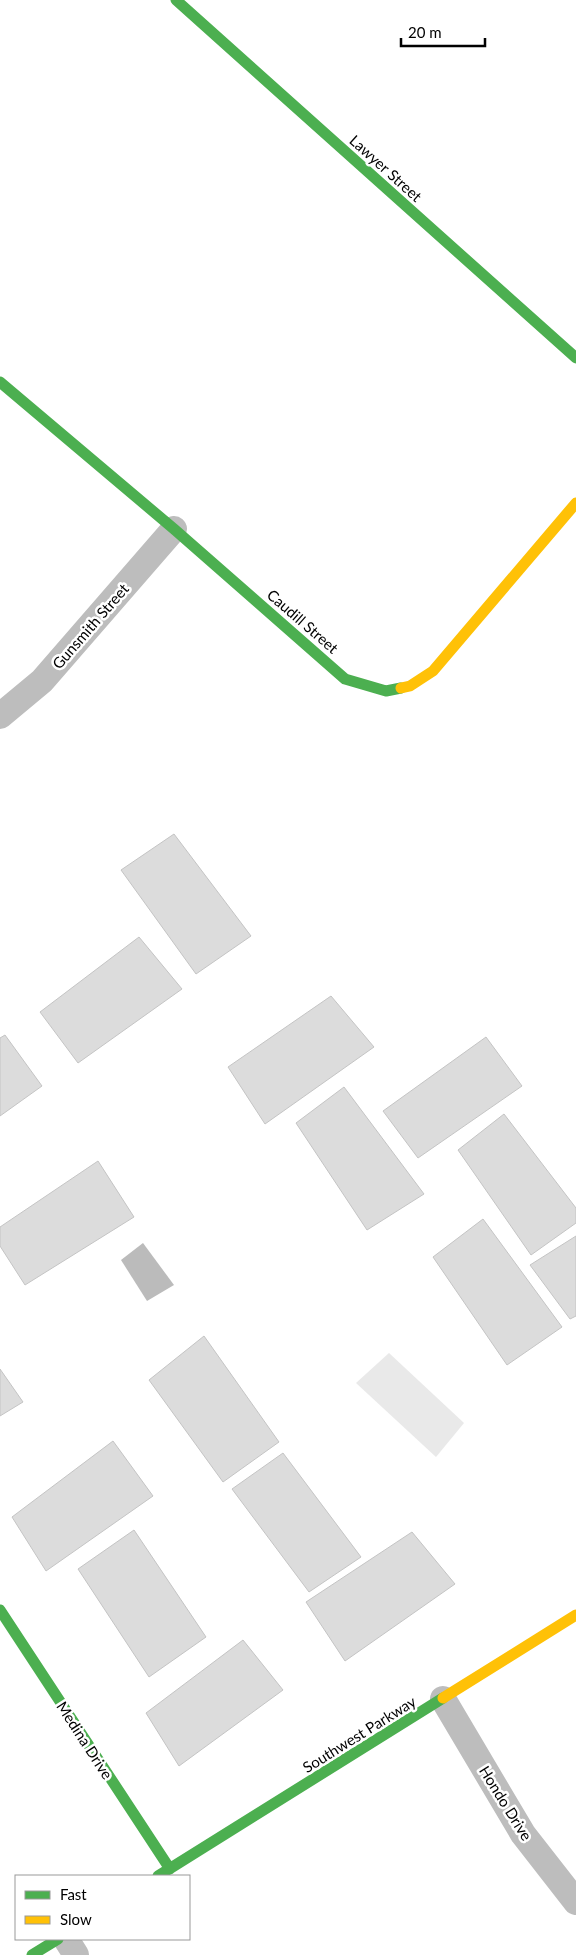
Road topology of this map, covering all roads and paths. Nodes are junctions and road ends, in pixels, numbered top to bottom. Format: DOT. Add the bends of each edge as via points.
graph roads {
  1 [pos="176,0"];
  2 [pos="576,358"];
  3 [pos="0,382"];
  4 [pos="576,503"];
  5 [pos="174,529"];
  6 [pos="0,716"];
  7 [pos="0,1610"];
  8 [pos="576,1615"];
  9 [pos="443,1700"];
  10 [pos="170,1869"];
  11 [pos="160,1875"];
  12 [pos="576,1902"];
  13 [pos="56,1940"];
  14 [pos="67,1940"];
  15 [pos="32,1955"];
  16 [pos="76,1955"];
  1 -- 2 [label="street, Lawyer Street"];
  3 -- 5 [label="street, Caudill Street"];
  4 -- 5 [label="street, Caudill Street" via="433,671 410,686 386,690 345,678"];
  5 -- 6 [label="street, Gunsmith Street" via="42,681"];
  7 -- 10 [label="street, Medina Drive"];
  8 -- 9 [label="street, Southwest Parkway"];
  9 -- 10 [label="street, Southwest Parkway"];
  9 -- 12 [label="street, Hondo Drive" via="523,1834"];
  10 -- 11 [label="street, Southwest Parkway"];
  13 -- 15 [label="street"];
  14 -- 16 [label="street"];
}
